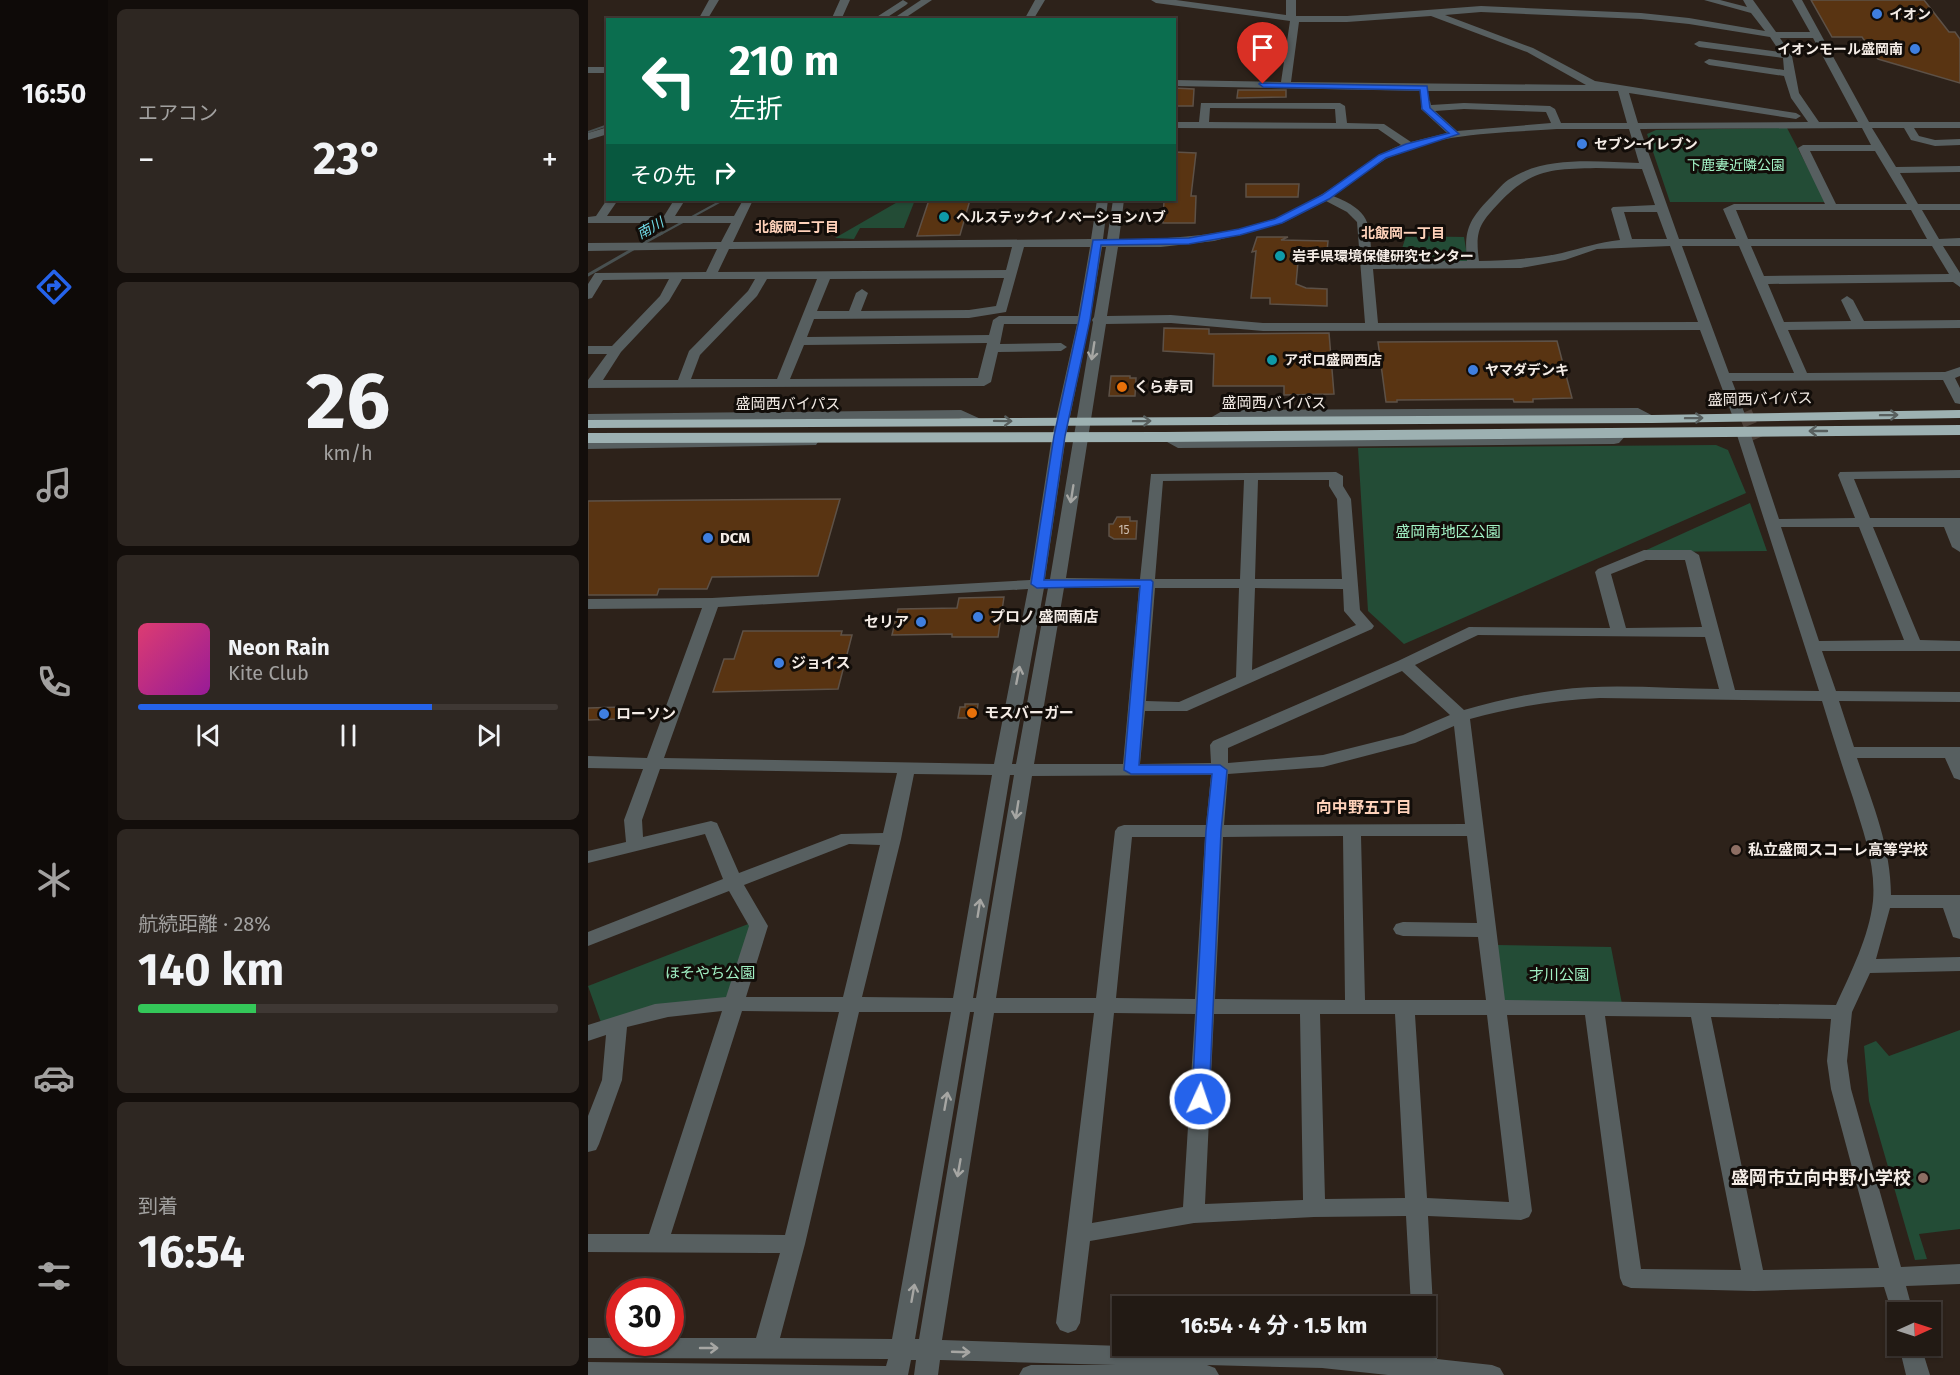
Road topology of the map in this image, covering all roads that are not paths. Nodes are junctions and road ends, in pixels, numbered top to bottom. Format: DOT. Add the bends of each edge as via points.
graph roads {
  1 [pos="714,0"];
  2 [pos="845,0"];
  3 [pos="908,0"];
  4 [pos="927,0"];
  5 [pos="1040,0"];
  6 [pos="1156,0"];
  7 [pos="1291,0"];
  8 [pos="1579,0"];
  9 [pos="1709,0"];
  10 [pos="1748,0"];
  11 [pos="1797,0"];
  12 [pos="1753,11"];
  13 [pos="1566,12"];
  14 [pos="1431,13"];
  15 [pos="703,18"];
  16 [pos="837,18"];
  17 [pos="879,18"];
  18 [pos="898,18"];
  19 [pos="1029,18"];
  20 [pos="1293,19"];
  21 [pos="1773,35"];
  22 [pos="1816,35"];
  23 [pos="1699,44"];
  24 [pos="1787,56"];
  25 [pos="1709,62"];
  26 [pos="588,70"];
  27 [pos="606,70"];
  28 [pos="1790,74"];
  29 [pos="1176,83"];
  30 [pos="1286,85"];
  31 [pos="1424,88"];
  32 [pos="1622,88"];
  33 [pos="1426,109"];
  34 [pos="1779,113"];
  35 [pos="1813,121"];
  36 [pos="606,123"];
  37 [pos="1960,123"];
  38 [pos="1787,124"];
  39 [pos="1865,124"];
  40 [pos="1176,125"];
  41 [pos="1204,125"];
  42 [pos="1342,125"];
  43 [pos="1634,125"];
  44 [pos="1907,125"];
  45 [pos="1557,126"];
  46 [pos="588,128"];
  47 [pos="606,131"];
  48 [pos="1455,134"];
  49 [pos="588,137"];
  50 [pos="1960,142"];
  51 [pos="1409,146"];
  52 [pos="1803,148"];
  53 [pos="1879,148"];
  54 [pos="1646,166"];
  55 [pos="1960,169"];
  56 [pos="1894,170"];
  57 [pos="1325,197"];
  58 [pos="611,201"];
  59 [pos="678,201"];
  60 [pos="748,201"];
  61 [pos="1103,201"];
  62 [pos="1119,201"];
  63 [pos="1832,207"];
  64 [pos="1914,207"];
  65 [pos="1960,207"];
  66 [pos="1662,208"];
  67 [pos="739,219"];
  68 [pos="593,220"];
  69 [pos="667,220"];
  70 [pos="1019,242"];
  71 [pos="1675,242"];
  72 [pos="1743,242"];
  73 [pos="1960,242"];
  74 [pos="1104,243"];
  75 [pos="1627,243"];
  76 [pos="1936,243"];
  77 [pos="724,245"];
  78 [pos="588,247"];
  79 [pos="1368,265"];
  80 [pos="1473,265"];
  81 [pos="710,274"];
  82 [pos="825,274"];
  83 [pos="1010,274"];
  84 [pos="678,275"];
  85 [pos="763,275"];
  86 [pos="1959,279"];
  87 [pos="1760,280"];
  88 [pos="862,292"];
  89 [pos="588,295"];
  90 [pos="1846,300"];
  91 [pos="854,314"];
  92 [pos="808,315"];
  93 [pos="1091,320"];
  94 [pos="1960,324"];
  95 [pos="1859,325"];
  96 [pos="1705,326"];
  97 [pos="1779,326"];
  98 [pos="1372,327"];
  99 [pos="798,341"];
  100 [pos="993,344"];
  101 [pos="1061,347"];
  102 [pos="588,350"];
  103 [pos="616,350"];
  104 [pos="1954,374"];
  105 [pos="1724,377"];
  106 [pos="1802,377"];
  107 [pos="683,383"];
  108 [pos="782,383"];
  109 [pos="591,384"];
  110 [pos="1960,399"];
  111 [pos="1960,414"];
  112 [pos="588,418"];
  113 [pos="976,420"];
  114 [pos="588,424"];
  115 [pos="1741,424"];
  116 [pos="1061,429"];
  117 [pos="1082,429"];
  118 [pos="1960,430"];
  119 [pos="929,435"];
  120 [pos="588,438"];
  121 [pos="588,445"];
  122 [pos="1960,474"];
  123 [pos="1251,476"];
  124 [pos="1864,522"];
  125 [pos="1954,522"];
  126 [pos="1772,523"];
  127 [pos="1960,547"];
  128 [pos="1147,582"];
  129 [pos="1247,582"];
  130 [pos="1047,584"];
  131 [pos="1349,584"];
  132 [pos="712,603"];
  133 [pos="588,604"];
  134 [pos="1711,632"];
  135 [pos="1619,633"];
  136 [pos="1914,645"];
  137 [pos="1812,646"];
  138 [pos="1960,646"];
  139 [pos="1404,664"];
  140 [pos="1244,679"];
  141 [pos="1728,694"];
  142 [pos="1829,696"];
  143 [pos="1960,697"];
  144 [pos="1137,706"];
  145 [pos="1461,716"];
  146 [pos="1848,752"];
  147 [pos="1956,753"];
  148 [pos="588,762"];
  149 [pos="655,762"];
  150 [pos="907,768"];
  151 [pos="1002,769"];
  152 [pos="1023,770"];
  153 [pos="1131,770"];
  154 [pos="1220,770"];
  155 [pos="1960,774"];
  156 [pos="1476,830"];
  157 [pos="1214,831"];
  158 [pos="1352,831"];
  159 [pos="892,839"];
  160 [pos="635,846"];
  161 [pos="588,857"];
  162 [pos="734,884"];
  163 [pos="1882,901"];
  164 [pos="1955,902"];
  165 [pos="1403,929"];
  166 [pos="1488,930"];
  167 [pos="1960,932"];
  168 [pos="588,939"];
  169 [pos="1960,964"];
  170 [pos="1863,966"];
  171 [pos="735,1004"];
  172 [pos="851,1005"];
  173 [pos="962,1006"];
  174 [pos="986,1006"];
  175 [pos="1103,1006"];
  176 [pos="1205,1007"];
  177 [pos="1310,1007"];
  178 [pos="1355,1007"];
  179 [pos="1405,1007"];
  180 [pos="1497,1008"];
  181 [pos="1594,1008"];
  182 [pos="1700,1010"];
  183 [pos="1842,1012"];
  184 [pos="617,1023"];
  185 [pos="588,1034"];
  186 [pos="588,1144"];
  187 [pos="1417,1207"];
  188 [pos="1314,1208"];
  189 [pos="1194,1214"];
  190 [pos="1080,1234"];
  191 [pos="588,1243"];
  192 [pos="657,1244"];
  193 [pos="794,1244"];
  194 [pos="1960,1274"];
  195 [pos="1892,1278"];
  196 [pos="1754,1281"];
  197 [pos="1421,1296"];
  198 [pos="1899,1302"];
  199 [pos="1068,1323"];
  200 [pos="588,1348"];
  201 [pos="765,1348"];
  202 [pos="903,1350"];
  203 [pos="930,1350"];
  204 [pos="1913,1356"];
  205 [pos="1425,1357"];
  206 [pos="588,1372"];
  207 [pos="748,1374"];
  208 [pos="882,1375"];
  209 [pos="896,1375"];
  210 [pos="926,1375"];
  211 [pos="1031,1375"];
  212 [pos="1207,1375"];
  213 [pos="1492,1375"];
  214 [pos="1918,1375"];
  1 -- 15 [label="street"];
  2 -- 16 [label="street"];
  3 -- 17 [label="street"];
  4 -- 18 [label="street"];
  5 -- 19 [label="street"];
  6 -- 20 [label="street"];
  7 -- 20 [label="street"];
  8 -- 13 [label="street"];
  9 -- 12 [label="street"];
  10 -- 12 [label="street"];
  11 -- 22 [label="street"];
  12 -- 21 [label="street"];
  13 -- 14 [label="street" via="1481,9"];
  13 -- 21 [label="street" via="1689,21"];
  14 -- 20 [label="street" via="1347,20"];
  14 -- 32 [label="street" via="1530,50 1584,81"];
  20 -- 30 [label="street"];
  21 -- 22 [label="street"];
  21 -- 24 [label="street"];
  22 -- 39 [label="street"];
  23 -- 24 [label="street"];
  24 -- 28 [label="street"];
  25 -- 28 [label="street"];
  26 -- 27 [label="street"];
  28 -- 35 [label="street" via="1790,83"];
  29 -- 30 [label="street"];
  30 -- 31 [label="street"];
  31 -- 32 [label="street"];
  31 -- 33 [label="street"];
  32 -- 34 [label="street"];
  32 -- 43 [label="street"];
  33 -- 45 [label="street" via="1550,109"];
  33 -- 48 [label="street"];
  34 -- 35 [label="street"];
  34 -- 38 [label="street"];
  35 -- 38 [label="street"];
  35 -- 39 [label="street"];
  36 -- 46 [label="street"];
  37 -- 39 [label="street"];
  37 -- 44 [label="street"];
  38 -- 43 [label="street"];
  38 -- 52 [label="street"];
  39 -- 44 [label="street"];
  39 -- 53 [label="street"];
  40 -- 41 [label="street"];
  41 -- 42 [label="street"];
  41 -- 42 [label="street" via="1205,105 1340,106"];
  42 -- 51 [label="street" via="1380,126"];
  43 -- 45 [label="street"];
  43 -- 54 [label="street"];
  44 -- 50 [label="street" via="1915,138 1935,143"];
  45 -- 48 [label="street"];
  47 -- 49 [label="street"];
  48 -- 51 [label="street"];
  51 -- 57 [label="street" via="1383,156"];
  52 -- 53 [label="street"];
  52 -- 63 [label="street"];
  53 -- 56 [label="street"];
  54 -- 66 [label="street"];
  54 -- 80 [label="street" via="1560,167 1539,170 1512,182 1472,228"];
  55 -- 56 [label="street"];
  56 -- 64 [label="street"];
  57 -- 74 [label="street" via="1279,221 1240,232 1180,241"];
  57 -- 79 [label="street" via="1347,205 1363,222"];
  58 -- 68 [label="street"];
  59 -- 69 [label="street"];
  60 -- 67 [label="street"];
  61 -- 74 [label="street"];
  62 -- 74 [label="street"];
  63 -- 64 [label="street"];
  63 -- 72 [label="street" via="1734,207 1729,209"];
  64 -- 65 [label="street"];
  64 -- 76 [label="street"];
  66 -- 71 [label="street"];
  66 -- 75 [label="street" via="1617,209"];
  67 -- 69 [label="street"];
  67 -- 77 [label="street"];
  68 -- 69 [label="street"];
  70 -- 74 [label="street"];
  70 -- 77 [label="street"];
  70 -- 83 [label="street"];
  71 -- 72 [label="street"];
  71 -- 75 [label="street"];
  71 -- 96 [label="street"];
  72 -- 76 [label="street"];
  72 -- 87 [label="street"];
  73 -- 76 [label="street"];
  74 -- 93 [label="street"];
  75 -- 80 [label="street" via="1596,246 1540,261"];
  76 -- 86 [label="street"];
  77 -- 78 [label="street"];
  77 -- 81 [label="street"];
  79 -- 80 [label="street"];
  79 -- 98 [label="street"];
  81 -- 84 [label="street"];
  81 -- 85 [label="street"];
  82 -- 83 [label="street"];
  82 -- 85 [label="street"];
  82 -- 92 [label="street"];
  83 -- 91 [label="street" via="1002,309 969,314"];
  84 -- 89 [label="street" via="599,276"];
  84 -- 103 [label="street" via="665,298"];
  85 -- 107 [label="street" via="753,293 694,354"];
  86 -- 87 [label="street"];
  87 -- 97 [label="street"];
  88 -- 91 [label="street"];
  90 -- 95 [label="street"];
  91 -- 92 [label="street"];
  92 -- 99 [label="street"];
  93 -- 98 [label="street"];
  93 -- 100 [label="street" via="999,320"];
  93 -- 116 [label="street"];
  93 -- 117 [label="street, one-way"];
  94 -- 95 [label="street"];
  95 -- 97 [label="street"];
  96 -- 98 [label="street"];
  96 -- 105 [label="street"];
  97 -- 106 [label="street"];
  99 -- 100 [label="street"];
  99 -- 108 [label="street"];
  100 -- 101 [label="street"];
  100 -- 108 [label="street" via="984,382"];
  102 -- 103 [label="street"];
  103 -- 109 [label="street"];
  104 -- 106 [label="street"];
  104 -- 110 [label="street"];
  105 -- 106 [label="street"];
  105 -- 115 [label="street"];
  107 -- 108 [label="street"];
  107 -- 109 [label="street"];
  115 -- 111 [label="highway, 盛岡西バイパス, one-way"];
  112 -- 113 [label="street" via="961,414"];
  113 -- 114 [label="highway, 盛岡西バイパス"];
  113 -- 116 [label="highway, 盛岡西バイパス, one-way"];
  117 -- 115 [label="highway, 盛岡西バイパス, one-way" via="1212,421 1652,419"];
  115 -- 117 [label="highway, 盛岡西バイパス" via="1621,433 1165,437"];
  118 -- 115 [label="highway, 盛岡西バイパス, one-way"];
  115 -- 126 [label="street"];
  116 -- 117 [label="highway, 盛岡西バイパス"];
  116 -- 119 [label="highway, 盛岡西バイパス"];
  116 -- 130 [label="street"];
  117 -- 130 [label="street, one-way"];
  119 -- 120 [label="highway, 盛岡西バイパス"];
  119 -- 121 [label="street" via="924,441"];
  122 -- 124 [label="street" via="1845,475"];
  123 -- 128 [label="street" via="1156,477"];
  123 -- 129 [label="street"];
  123 -- 131 [label="street" via="1336,476 1336,486 1344,499"];
  124 -- 125 [label="street"];
  124 -- 126 [label="street"];
  124 -- 136 [label="street"];
  125 -- 127 [label="street"];
  126 -- 137 [label="street"];
  128 -- 129 [label="street"];
  128 -- 130 [label="street"];
  128 -- 144 [label="street"];
  129 -- 131 [label="street"];
  129 -- 140 [label="street"];
  130 -- 132 [label="street"];
  151 -- 130 [label="street, one-way"];
  130 -- 152 [label="street"];
  131 -- 140 [label="street" via="1352,611 1366,626"];
  132 -- 133 [label="street"];
  132 -- 149 [label="street"];
  134 -- 135 [label="street"];
  134 -- 135 [label="street" via="1691,555 1644,555 1603,572"];
  134 -- 141 [label="street"];
  135 -- 139 [label="street" via="1475,630"];
  136 -- 137 [label="street"];
  136 -- 138 [label="street"];
  137 -- 142 [label="street"];
  139 -- 145 [label="street"];
  139 -- 154 [label="street" via="1220,745"];
  140 -- 144 [label="street" via="1181,707"];
  141 -- 142 [label="street"];
  141 -- 145 [label="street" via="1560,696"];
  142 -- 143 [label="street"];
  142 -- 146 [label="street"];
  144 -- 153 [label="street"];
  145 -- 154 [label="street" via="1409,739 1323,760"];
  145 -- 156 [label="street"];
  146 -- 147 [label="street"];
  146 -- 163 [label="street" via="1876,844 1882,872"];
  147 -- 155 [label="street"];
  148 -- 149 [label="street"];
  149 -- 150 [label="street"];
  149 -- 160 [label="street" via="633,820"];
  150 -- 151 [label="street"];
  150 -- 159 [label="street"];
  151 -- 152 [label="street"];
  173 -- 151 [label="street, one-way"];
  152 -- 153 [label="street"];
  152 -- 174 [label="street, one-way"];
  153 -- 154 [label="street"];
  154 -- 157 [label="street"];
  156 -- 158 [label="street"];
  156 -- 166 [label="street"];
  157 -- 158 [label="street"];
  157 -- 175 [label="street" via="1124,831"];
  157 -- 176 [label="street"];
  158 -- 178 [label="street"];
  159 -- 162 [label="street" via="847,838"];
  159 -- 172 [label="street"];
  160 -- 161 [label="street"];
  160 -- 162 [label="street" via="711,827"];
  162 -- 168 [label="street"];
  162 -- 171 [label="street" via="759,926"];
  163 -- 164 [label="street"];
  163 -- 170 [label="street"];
  164 -- 167 [label="street"];
  165 -- 166 [label="street"];
  166 -- 180 [label="street"];
  169 -- 170 [label="street"];
  170 -- 183 [label="street"];
  171 -- 172 [label="street"];
  171 -- 184 [label="street" via="681,1006"];
  171 -- 192 [label="street"];
  172 -- 173 [label="street"];
  172 -- 193 [label="street"];
  173 -- 174 [label="street"];
  202 -- 173 [label="street, one-way"];
  174 -- 175 [label="street"];
  174 -- 203 [label="street, one-way"];
  175 -- 176 [label="street"];
  175 -- 190 [label="street"];
  176 -- 177 [label="street"];
  176 -- 189 [label="street"];
  177 -- 178 [label="street"];
  177 -- 188 [label="street"];
  178 -- 179 [label="street"];
  179 -- 180 [label="street"];
  179 -- 187 [label="street"];
  180 -- 181 [label="street"];
  180 -- 187 [label="street" via="1521,1211"];
  181 -- 182 [label="street"];
  181 -- 196 [label="street" via="1631,1278"];
  182 -- 183 [label="street"];
  182 -- 196 [label="street"];
  183 -- 195 [label="street" via="1837,1061 1841,1089"];
  184 -- 185 [label="street"];
  184 -- 186 [label="street" via="612,1080"];
  187 -- 188 [label="street"];
  187 -- 197 [label="street"];
  188 -- 189 [label="street"];
  189 -- 190 [label="street"];
  190 -- 199 [label="street"];
  191 -- 192 [label="street"];
  192 -- 193 [label="street"];
  193 -- 201 [label="street"];
  194 -- 195 [label="street"];
  195 -- 196 [label="street"];
  195 -- 198 [label="street"];
  200 -- 201 [label="street, one-way"];
  201 -- 202 [label="street"];
  202 -- 203 [label="street"];
  202 -- 209 [label="street"];
  203 -- 205 [label="street, one-way"];
  203 -- 210 [label="street"];
  204 -- 214 [label="street"];
  205 -- 213 [label="street"];
  206 -- 207 [label="street"];
  207 -- 208 [label="street"];
  211 -- 212 [label="street"];
}
